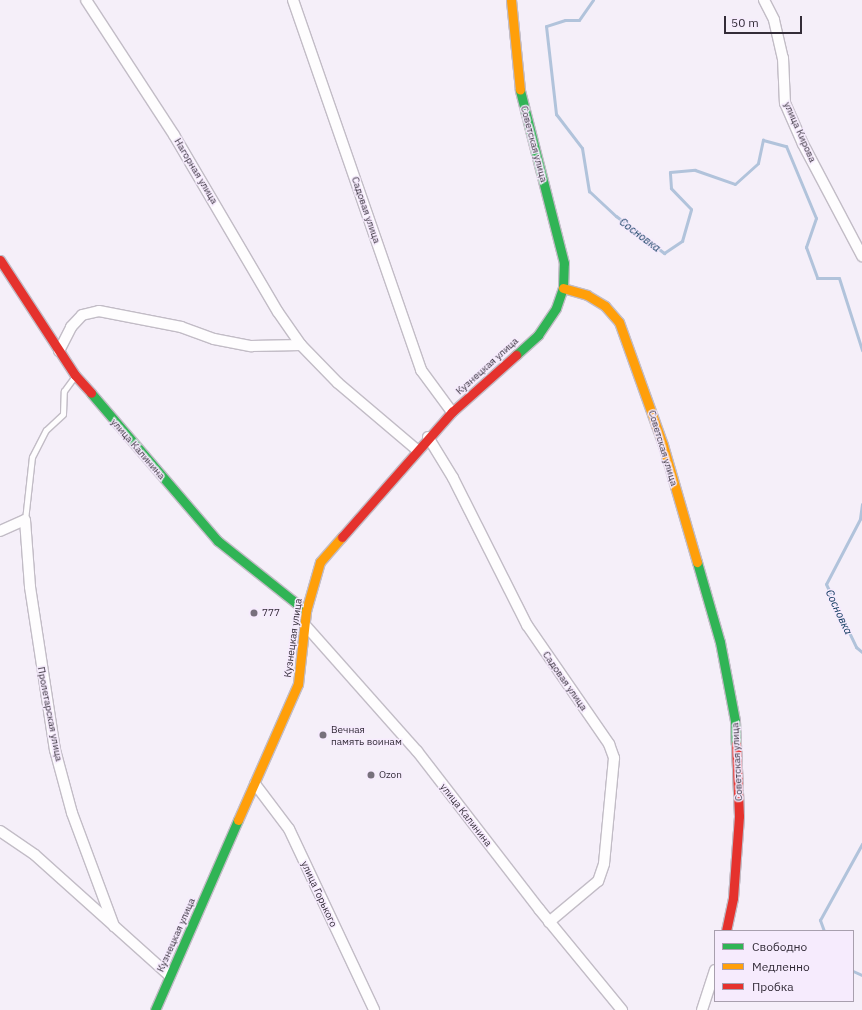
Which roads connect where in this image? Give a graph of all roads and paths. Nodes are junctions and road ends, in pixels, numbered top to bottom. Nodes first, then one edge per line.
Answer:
1 (86, 0) edge
2 (293, 0) edge
3 (511, 0) edge
4 (764, 0) edge
5 (862, 256) edge
6 (0, 260) edge
7 (563, 288) junction
8 (301, 346) junction
9 (59, 351) junction
10 (75, 375) junction
11 (452, 412) junction
12 (428, 437) junction
13 (417, 450) junction
14 (25, 520) junction
15 (0, 531) edge
16 (306, 610) junction
17 (305, 625) junction
18 (255, 784) junction
19 (0, 831) edge
20 (549, 922) junction
21 (114, 926) junction
22 (726, 930) edge
23 (714, 973) edge
24 (170, 976) junction
25 (155, 1010) edge
26 (374, 1010) edge
27 (622, 1010) edge
28 (702, 1010) edge

1 - 8 street, Нагорная улица
2 - 11 street, Садовая улица
3 - 7 street, Советская улица
4 - 5 street, улица Кирова
6 - 9 street, улица Калинина
7 - 11 street, Кузнецкая улица
7 - 22 street, Советская улица
8 - 9 street
8 - 13 street, Нагорная улица
9 - 10 street, улица Калинина
10 - 14 lane
10 - 16 street, улица Калинина
11 - 12 street, Кузнецкая улица
12 - 13 street, Кузнецкая улица
12 - 20 street, Садовая улица
13 - 16 street, Кузнецкая улица
14 - 15 street
14 - 21 street, Пролетарская улица
16 - 17 street, Кузнецкая улица
17 - 18 street, Кузнецкая улица
17 - 20 street, улица Калинина
18 - 24 street, Кузнецкая улица
18 - 26 street, улица Горького
19 - 21 street, Пролетарская улица
20 - 27 street, улица Калинина
21 - 24 street, Пролетарская улица
23 - 28 street
24 - 25 street, Кузнецкая улица

